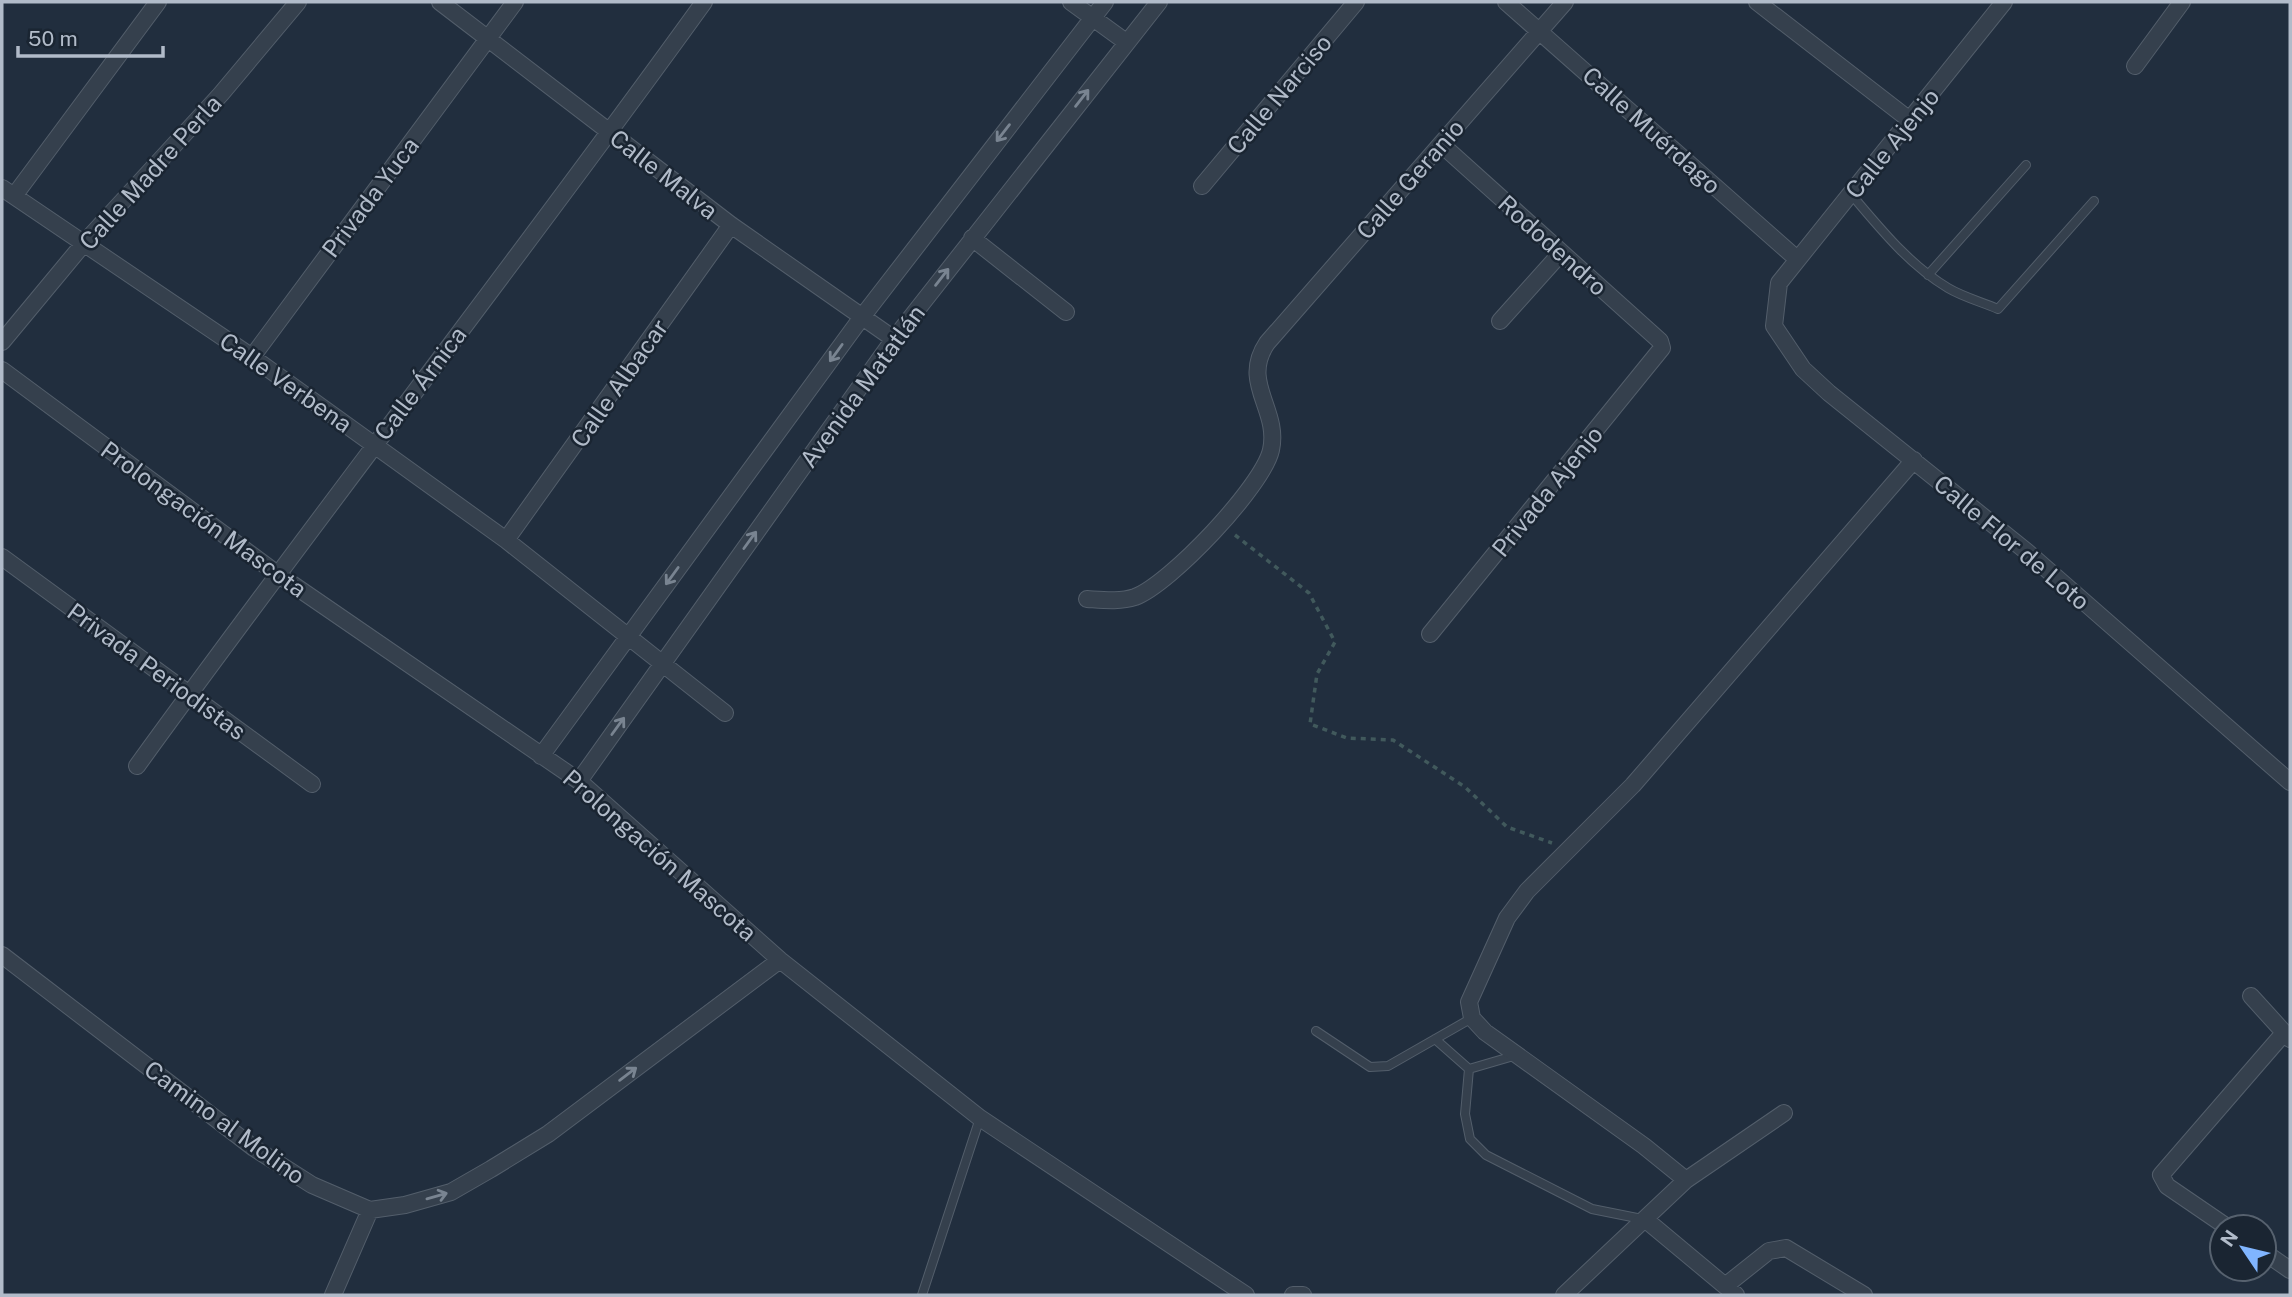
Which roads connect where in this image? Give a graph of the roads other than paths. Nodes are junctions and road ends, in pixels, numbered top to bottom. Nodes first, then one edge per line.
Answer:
1 (158, 2) edge
2 (298, 2) edge
3 (440, 2) edge
4 (515, 2) edge
5 (704, 2) edge
6 (1071, 2) edge
7 (1105, 2) edge
8 (1159, 2) edge
9 (1356, 2) edge
10 (1506, 2) edge
11 (1565, 2) edge
12 (2004, 2) edge
13 (2182, 2) edge
14 (1765, 4) edge
15 (1092, 17) junction
16 (1539, 31) junction
17 (489, 37) junction
18 (1126, 42) junction
19 (2135, 66) dead end
20 (1911, 121) junction
21 (610, 132) junction
22 (1441, 144) junction
23 (2026, 165) dead end
24 (1202, 186) dead end
25 (8, 192) edge
26 (1850, 193) junction
27 (2094, 201) dead end
28 (731, 225) junction
29 (972, 238) junction
30 (85, 242) junction
31 (1560, 253) junction
32 (1797, 259) junction
33 (1928, 275) junction
34 (1779, 283) joint
35 (1066, 312) dead end
36 (862, 317) junction
37 (1500, 321) dead end
38 (894, 339) junction
39 (2, 342) edge
40 (1662, 348) joint
41 (252, 357) junction
42 (2, 370) edge
43 (373, 445) junction
44 (1914, 460) junction
45 (506, 540) junction
46 (2, 557) edge
47 (276, 573) junction
48 (1087, 599) dead end
49 (1430, 634) dead end
50 (628, 636) junction
51 (663, 663) junction
52 (189, 694) junction
53 (725, 713) dead end
54 (541, 756) junction
55 (137, 766) dead end
56 (579, 781) junction
57 (2290, 782) edge
58 (312, 784) dead end
59 (2, 955) edge
60 (780, 960) junction
61 (2251, 996) dead end
62 (1472, 1018) junction
63 (1316, 1031) dead end
64 (2287, 1036) edge
65 (1436, 1038) junction
66 (1517, 1055) junction
67 (1469, 1069) junction
68 (1784, 1113) dead end
69 (980, 1118) junction
70 (1686, 1180) junction
71 (370, 1210) junction
72 (2208, 1214) edge
73 (1646, 1220) junction
74 (1730, 1290) edge
75 (333, 1295) edge
76 (922, 1295) edge
77 (1246, 1295) edge
78 (1293, 1295) edge
79 (1303, 1295) edge
80 (1564, 1295) edge
81 (1864, 1295) edge

1 - 25 street
2 - 30 street, Calle Madre Perla
3 - 17 street, Calle Malva
4 - 17 street, Privada Yuca
5 - 21 street, Calle Árnica
6 - 15 street
7 - 15 street, Avenida Matatlán
8 - 18 street, Avenida Matatlán
9 - 24 street, Calle Narciso
10 - 16 street, Calle Muérdago
11 - 16 street, Calle Geranio
12 - 20 street, Calle Ajenjo
13 - 19 street
14 - 20 street
15 - 18 street
15 -> 36 street, Avenida Matatlán
16 - 22 street, Calle Geranio
16 - 32 street, Calle Muérdago
17 - 21 street, Calle Malva
17 - 41 street, Privada Yuca
29 -> 18 street, Avenida Matatlán
20 - 26 street, Calle Ajenjo
21 - 28 street, Calle Malva
21 - 43 street, Calle Árnica
22 - 31 street, Rododendro
22 - 48 street, Calle Geranio
23 - 33 lane
25 - 30 street, Calle Verbena
26 - 32 street, Calle Ajenjo
26 - 33 lane
27 - 33 lane
28 - 36 street, Calle Malva
28 - 45 street, Calle Albacar
29 - 35 street
38 -> 29 street, Avenida Matatlán
30 - 39 street, Calle Madre Perla
30 - 41 street, Calle Verbena
31 - 37 street
31 - 40 street, Rododendro
32 - 34 street, Calle Ajenjo
34 - 44 street, Calle Flor de Loto
36 - 38 street, Calle Malva
36 -> 50 street, Avenida Matatlán
51 -> 38 street, Avenida Matatlán
40 - 49 street, Privada Ajenjo
41 - 43 street, Calle Verbena
42 - 47 street, Prolongación Mascota
43 - 45 street, Calle Verbena
43 - 47 street, Calle Árnica
44 - 57 street, Calle Flor de Loto
44 - 62 street
45 - 50 street, Calle Verbena
46 - 52 street, Privada Periodistas
47 - 52 street, Calle Árnica
47 - 54 street, Prolongación Mascota
50 - 51 street, Calle Verbena
50 - 54 street, Avenida Matatlán
51 - 53 street, Calle Verbena
56 -> 51 street, Avenida Matatlán
52 - 55 street, Calle Árnica
52 - 58 street, Privada Periodistas
54 - 56 street, Prolongación Mascota
56 - 60 street, Prolongación Mascota
59 - 71 street, Camino al Molino
60 - 69 street, Prolongación Mascota
71 -> 60 street
61 - 64 street
62 - 65 lane
62 - 66 street
63 - 65 lane
64 - 72 street
65 - 67 lane
66 - 67 lane
66 - 70 street
67 - 73 lane
68 - 70 street
69 - 76 lane
69 - 77 street, Prolongación Mascota
70 - 73 street
71 - 75 street
73 - 74 street
73 - 80 street
74 - 81 street
78 - 79 street

